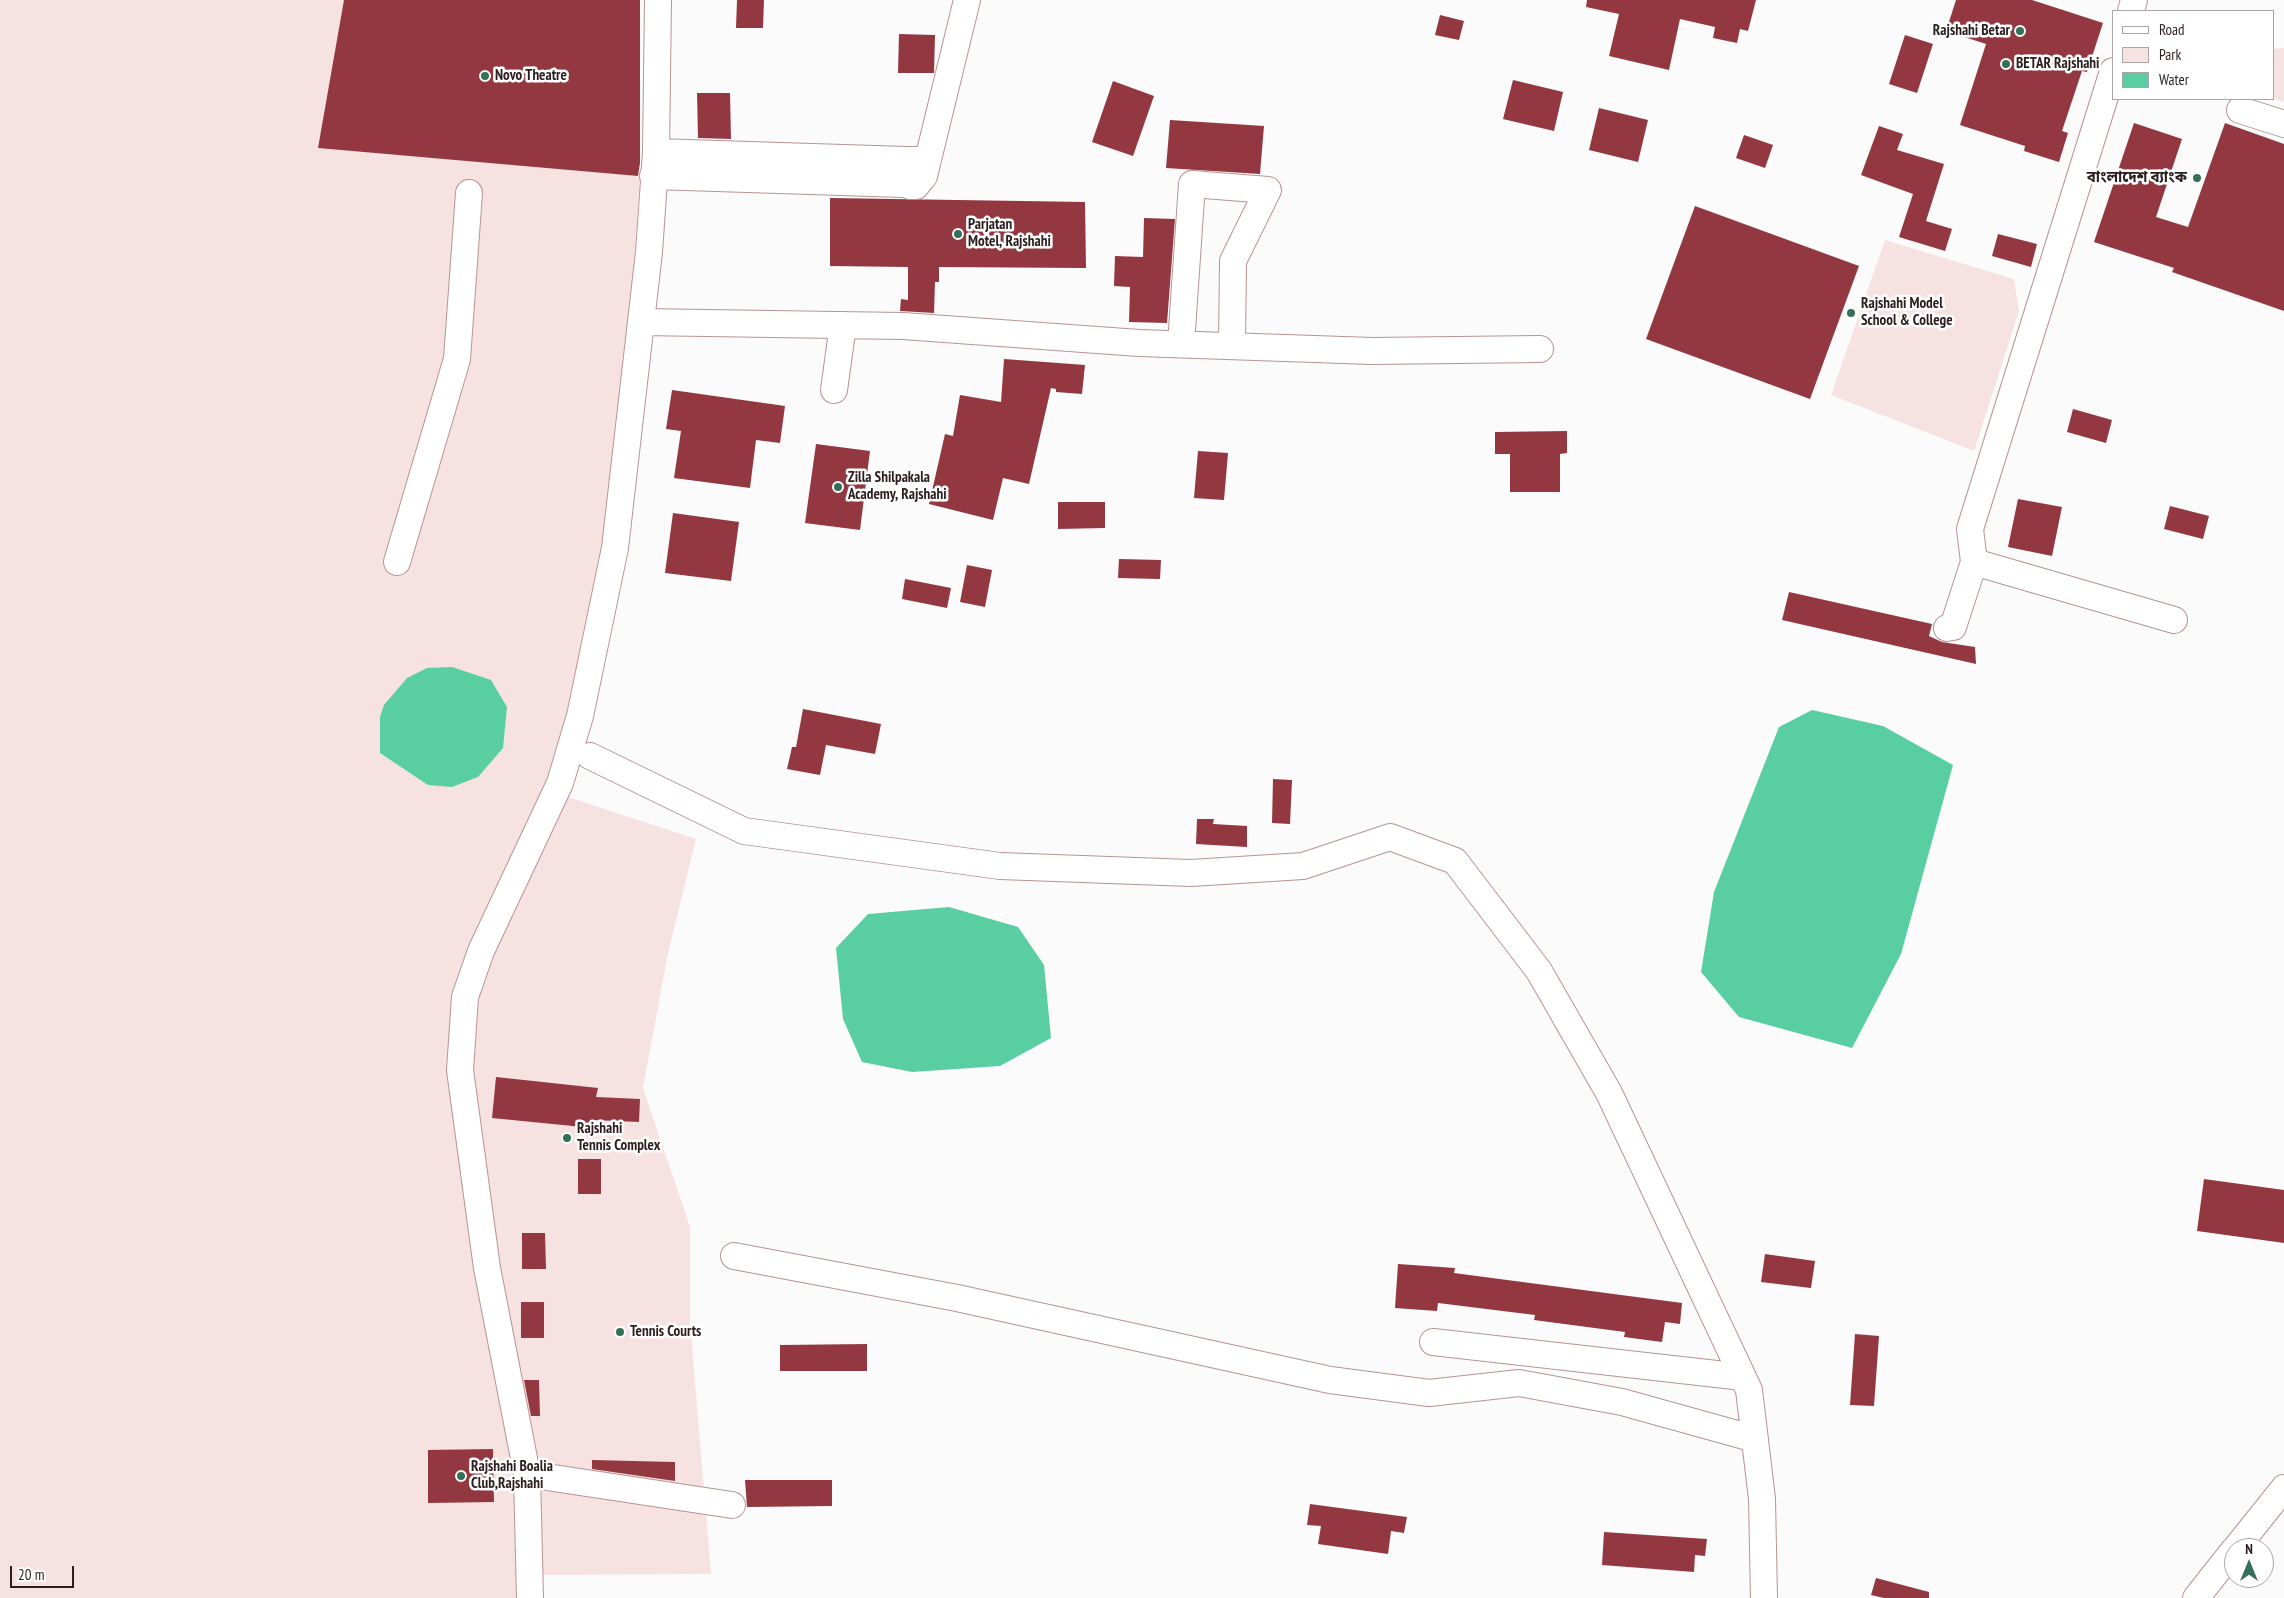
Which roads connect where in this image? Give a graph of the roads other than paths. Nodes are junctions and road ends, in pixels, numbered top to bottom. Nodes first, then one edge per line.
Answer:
1 (658, 0) edge
2 (967, 0) edge
3 (2112, 74) edge
4 (2240, 110) dead end
5 (2284, 124) edge
6 (655, 164) junction
7 (470, 193) dead end
8 (641, 322) junction
9 (843, 325) junction
10 (1181, 344) junction
11 (1232, 346) junction
12 (1540, 349) dead end
13 (834, 390) dead end
14 (397, 562) dead end
15 (1974, 562) junction
16 (2174, 620) dead end
17 (1947, 628) dead end
18 (590, 756) dead end
19 (734, 1256) dead end
20 (1433, 1342) dead end
21 (1743, 1377) junction
22 (1755, 1439) junction
23 (527, 1474) junction
24 (2284, 1488) edge
25 (732, 1505) dead end
26 (2244, 1538) edge
27 (2224, 1563) edge
28 (530, 1598) edge
29 (1764, 1598) edge
30 (2196, 1598) edge

1 - 6 street
2 - 6 street
3 - 15 street
4 - 5 street
6 - 8 street
7 - 14 street
8 - 9 street
8 - 23 street
9 - 10 street
9 - 13 street
10 - 11 street
10 - 11 street
11 - 12 street
15 - 16 street
15 - 17 street
18 - 21 street
19 - 22 street
20 - 21 street
21 - 22 street
22 - 29 street
23 - 25 street
23 - 28 street
24 - 26 street
27 - 30 street

